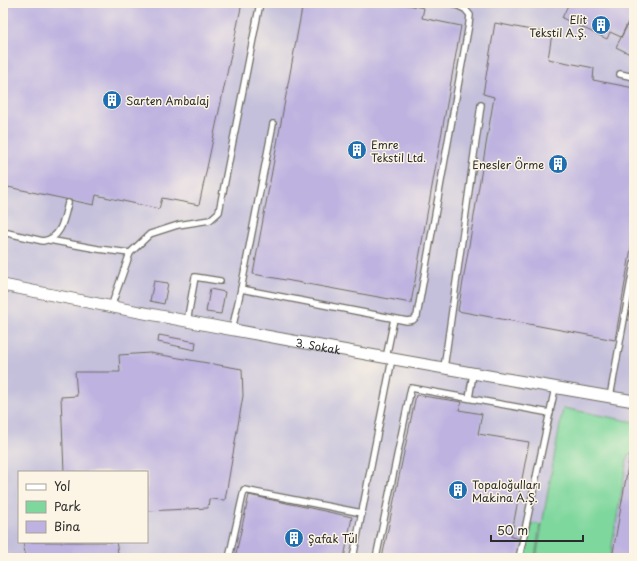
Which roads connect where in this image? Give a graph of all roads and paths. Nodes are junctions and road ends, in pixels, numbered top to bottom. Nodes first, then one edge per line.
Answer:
1 (260, 3) edge
2 (452, 3) edge
3 (620, 74) dead end
4 (634, 77) edge
5 (482, 105) dead end
6 (273, 124) dead end
7 (68, 202) dead end
8 (3, 232) edge
9 (49, 240) junction
10 (130, 253) junction
11 (634, 264) edge
12 (220, 281) dead end
13 (3, 285) edge
14 (241, 289) junction
15 (110, 307) junction
16 (394, 319) junction
17 (187, 322) junction
18 (232, 330) junction
19 (389, 358) junction
20 (444, 369) junction
21 (473, 374) junction
22 (555, 388) junction
23 (610, 397) junction
24 (469, 398) junction
25 (634, 401) edge
26 (550, 413) junction
27 (362, 513) junction
28 (229, 558) edge
29 (353, 558) edge
30 (376, 558) edge
31 (519, 558) edge

1 - 10 lane
2 - 16 lane
3 - 4 lane
5 - 20 lane
6 - 14 lane
7 - 9 lane
8 - 9 lane
9 - 10 lane
10 - 15 lane
11 - 23 lane
12 - 17 lane
13 - 15 street, 3. Sokak
14 - 16 lane
14 - 18 lane
15 - 17 street, 3. Sokak
16 - 19 lane
17 - 18 street, 3. Sokak
18 - 19 street, 3. Sokak
19 - 20 street, 3. Sokak
19 - 27 lane
20 - 21 street, 3. Sokak
21 - 22 street, 3. Sokak
21 - 24 lane
22 - 23 street, 3. Sokak
22 - 26 lane
23 - 25 street, 3. Sokak
24 - 26 lane
24 - 30 lane
26 - 31 lane
27 - 28 lane
27 - 29 lane

